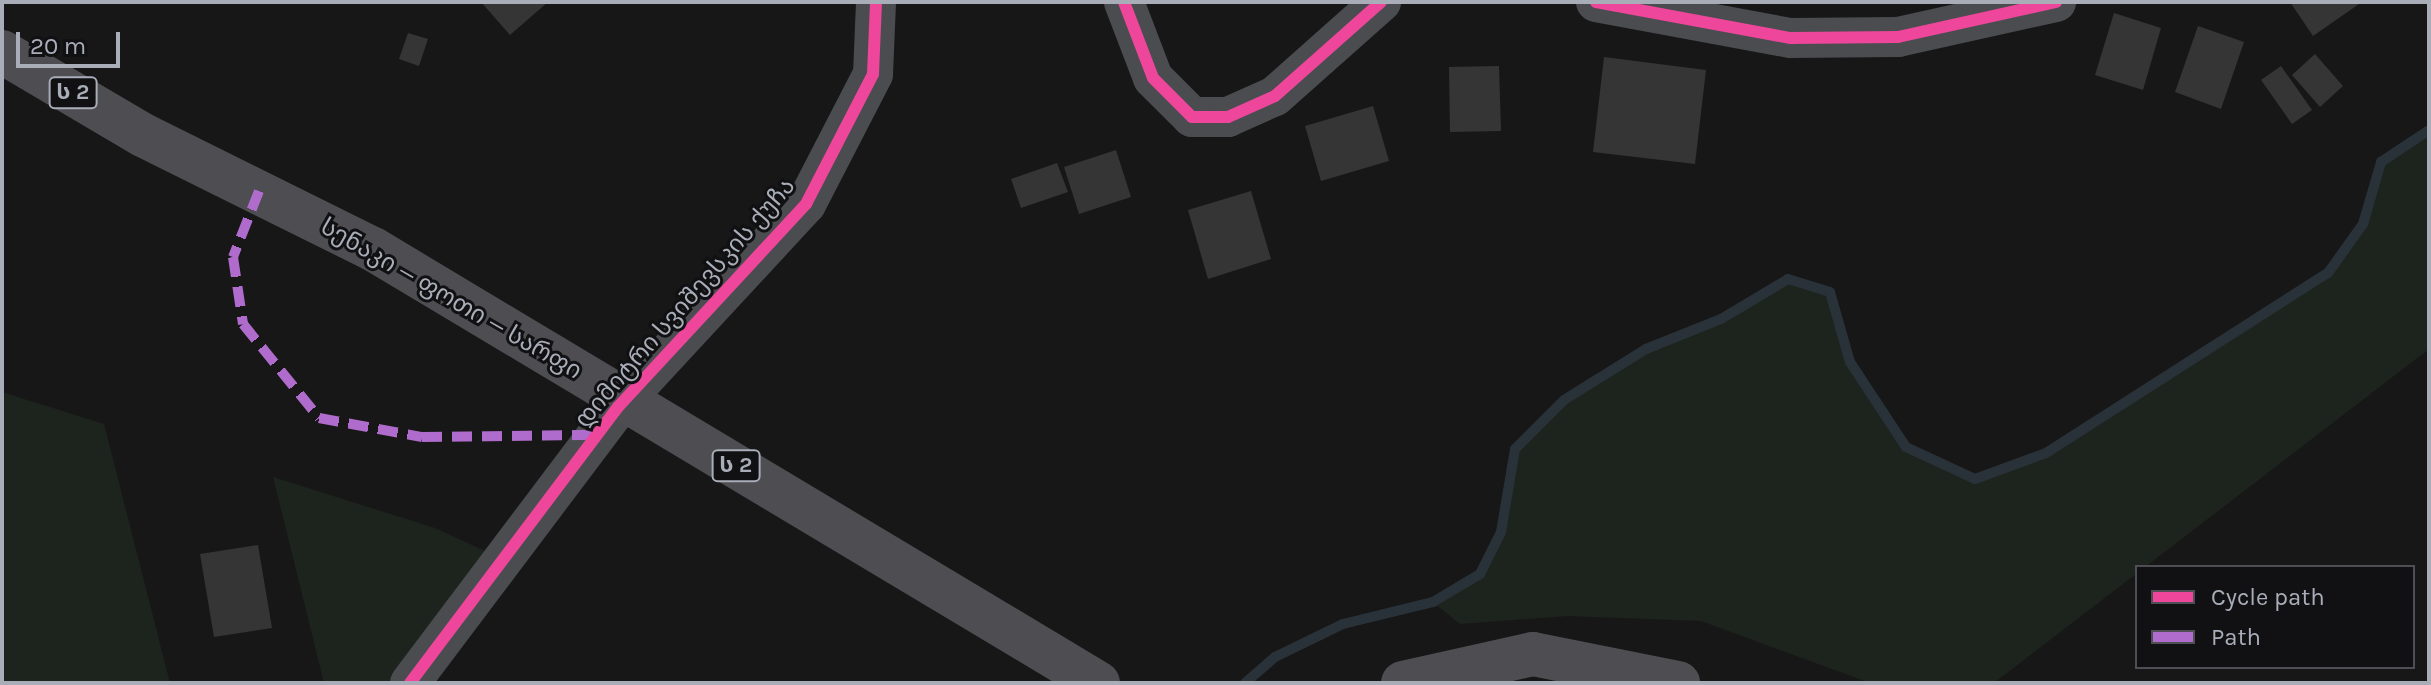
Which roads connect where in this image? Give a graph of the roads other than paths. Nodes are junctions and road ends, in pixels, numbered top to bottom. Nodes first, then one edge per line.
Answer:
1 (876, 2) edge
2 (1124, 2) edge
3 (1381, 2) edge
4 (1596, 2) edge
5 (2056, 2) edge
6 (2, 52) edge
7 (410, 683) edge
8 (1098, 683) edge
9 (1403, 683) edge
10 (1678, 683) edge

1 - 7 street, დიმიტრი სვიშევსკის ქუჩა
2 - 3 street
4 - 5 street
6 - 8 highway, სენაკი — ფოთი — სარფი / ს 2, bridge
9 - 10 highway

